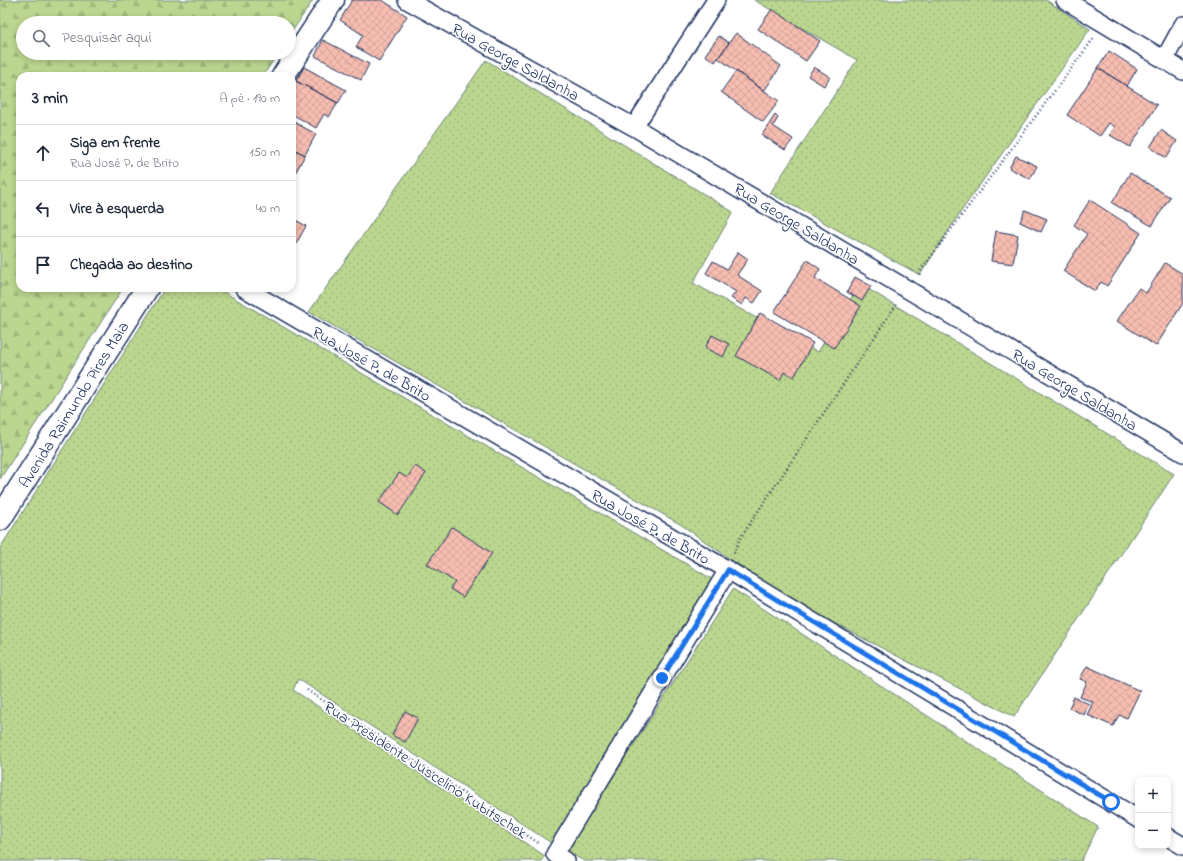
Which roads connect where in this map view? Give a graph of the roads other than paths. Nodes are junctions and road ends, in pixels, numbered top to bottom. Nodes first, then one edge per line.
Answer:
1 (333, 0) edge
2 (407, 0) edge
3 (716, 0) edge
4 (1065, 0) edge
5 (1183, 25) edge
6 (296, 56) edge
7 (294, 60) edge
8 (1164, 60) junction
9 (1183, 71) edge
10 (286, 72) edge
11 (634, 127) junction
12 (143, 292) edge
13 (251, 292) edge
14 (1183, 453) edge
15 (0, 520) edge
16 (728, 570) junction
17 (1135, 817) edge
18 (1171, 839) edge
19 (1183, 846) edge
20 (560, 857) edge

1 - 6 street
2 - 11 street, Rua George Saldanha
3 - 11 street
4 - 8 street
5 - 8 street
7 - 10 street
8 - 9 street
11 - 14 street, Rua George Saldanha
12 - 15 street, Avenida Raimundo Pires Maia
13 - 16 street, Rua José P. de Brito
16 - 17 street, Rua José P. de Brito
16 - 20 street
18 - 19 street

